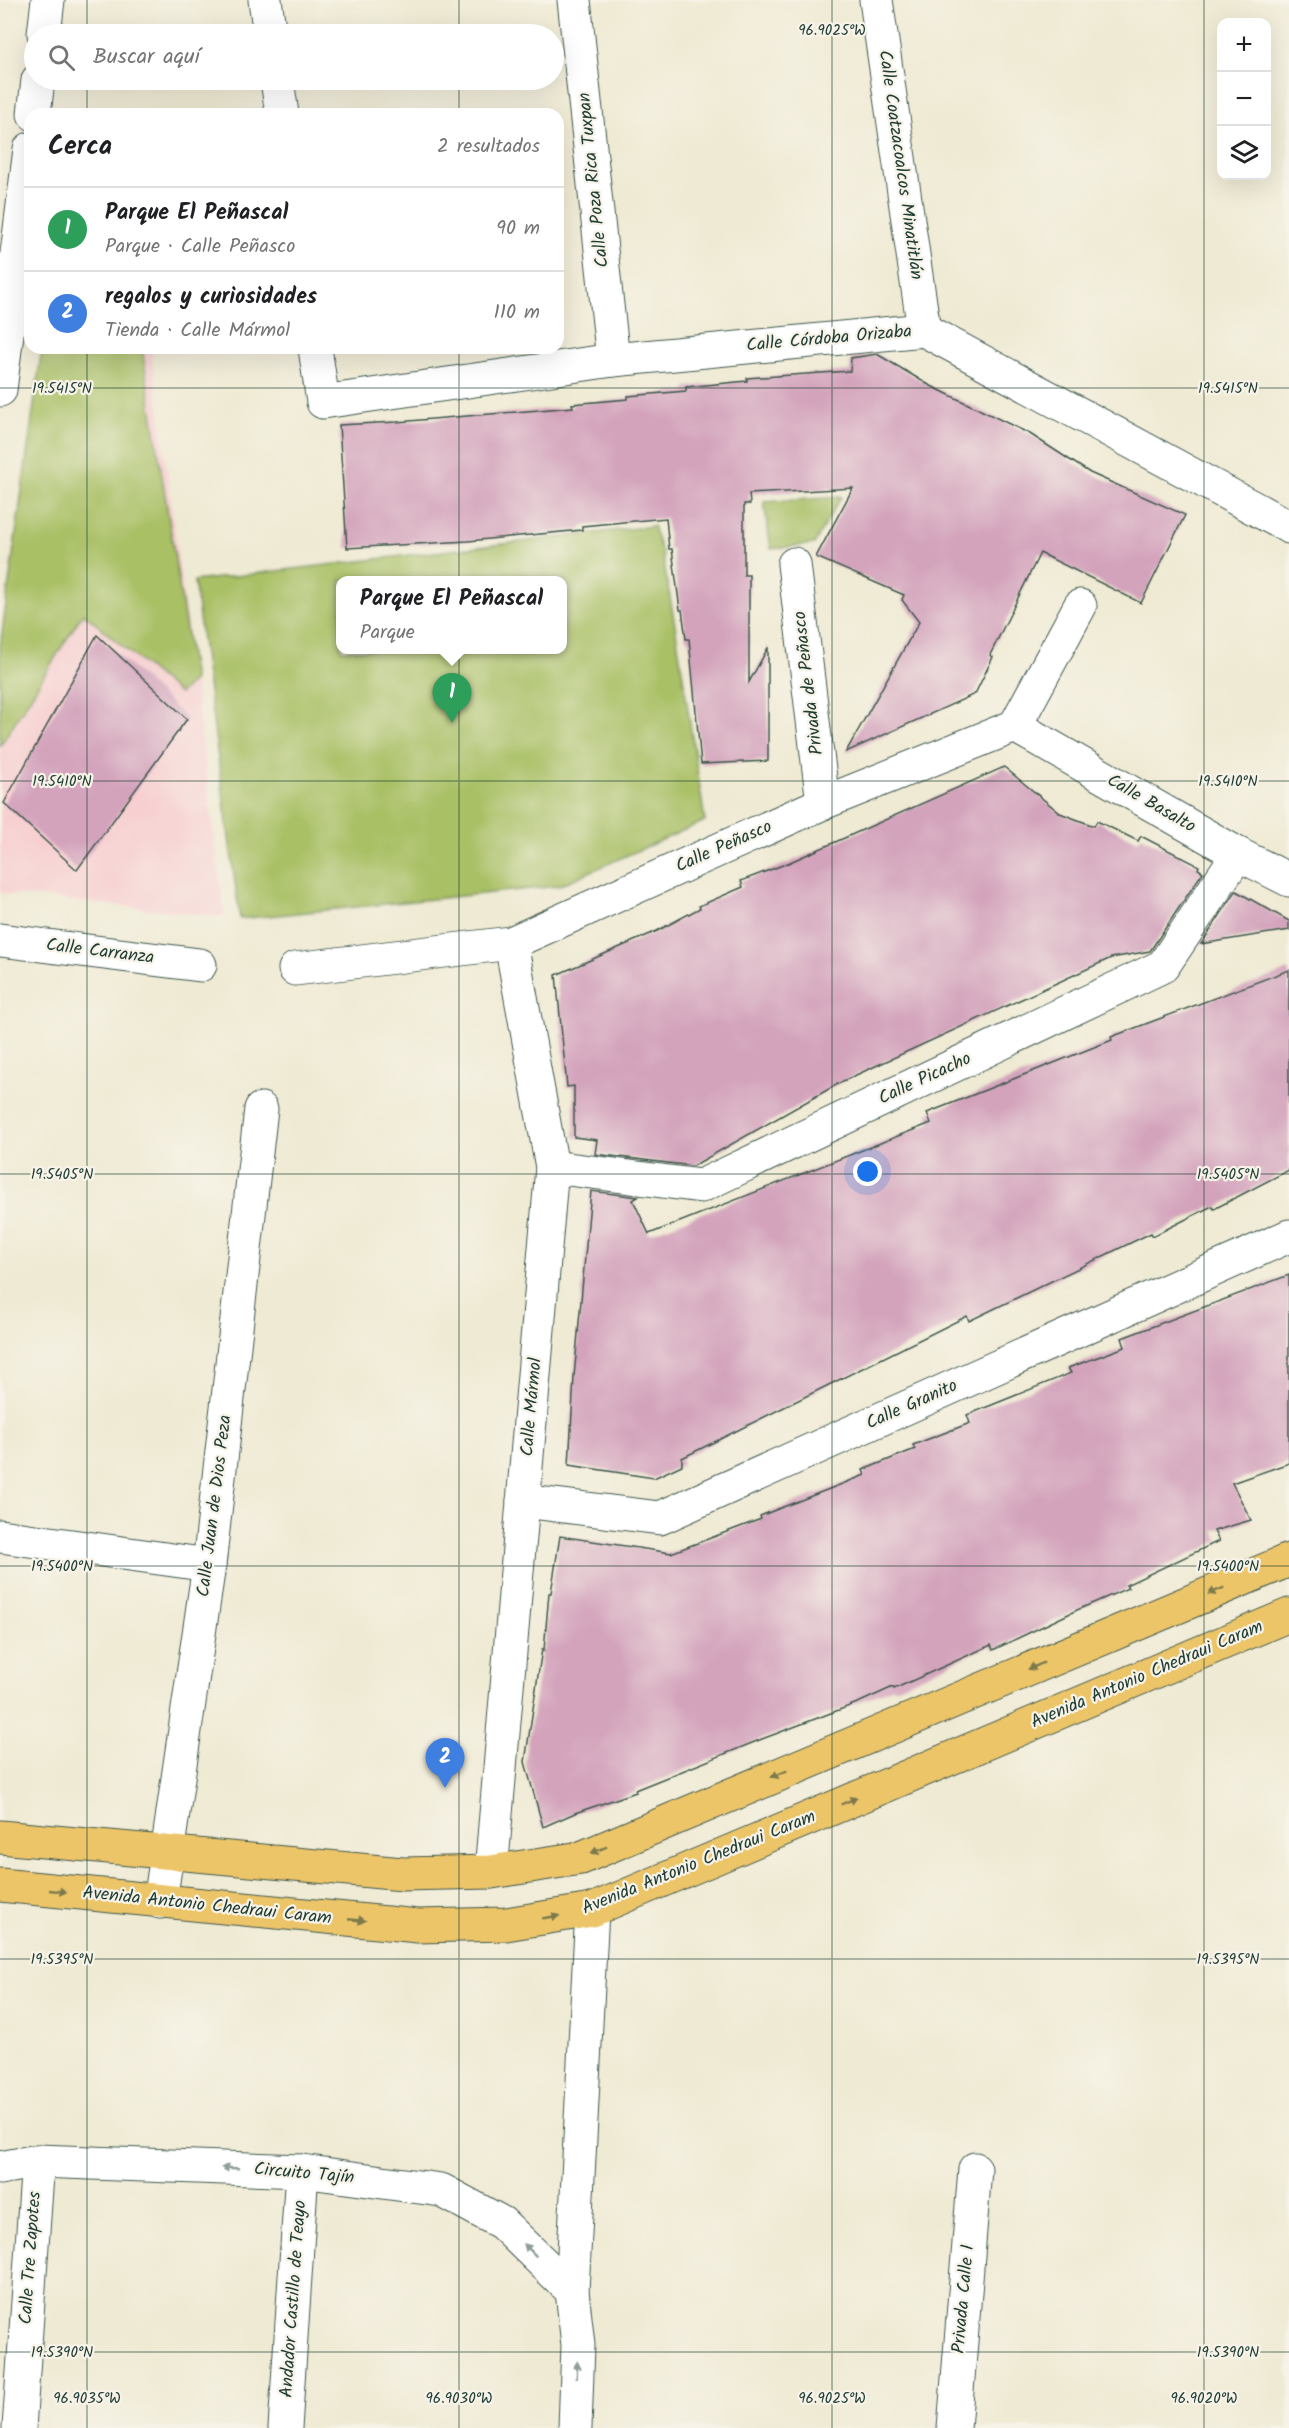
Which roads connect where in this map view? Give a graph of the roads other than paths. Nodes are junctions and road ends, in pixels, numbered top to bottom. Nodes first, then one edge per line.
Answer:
1 (48, 0) edge
2 (265, 0) edge
3 (574, 0) edge
4 (876, 0) edge
5 (45, 24) edge
6 (269, 24) edge
7 (37, 90) edge
8 (278, 90) edge
9 (35, 108) edge
10 (281, 108) edge
11 (24, 193) edge
12 (924, 330) junction
13 (4, 338) edge
14 (316, 354) edge
15 (614, 360) junction
16 (0, 390) edge
17 (1289, 527) edge
18 (794, 564) dead end
19 (1080, 606) dead end
20 (1015, 726) junction
21 (823, 803) junction
22 (1238, 854) junction
23 (1289, 880) edge
24 (0, 940) edge
25 (512, 943) junction
26 (200, 965) dead end
27 (295, 969) dead end
28 (261, 1109) dead end
29 (552, 1167) junction
30 (1289, 1236) edge
31 (523, 1501) junction
32 (0, 1536) edge
33 (1289, 1560) edge
34 (209, 1565) junction
35 (1289, 1615) edge
36 (0, 1837) edge
37 (166, 1853) junction
38 (491, 1872) junction
39 (0, 1885) edge
40 (160, 1902) junction
41 (592, 1910) junction
42 (38, 2161) junction
43 (0, 2168) edge
44 (975, 2169) dead end
45 (302, 2171) junction
46 (572, 2291) junction
47 (19, 2428) edge
48 (285, 2428) edge
49 (575, 2428) edge
50 (954, 2428) edge

1 - 5 street
2 - 6 street
3 - 15 street, Calle Poza Rica Tuxpan
4 - 12 street, Calle Coatzacoalcos Minatitlán
7 - 9 street
8 - 10 street
11 - 13 street
12 - 15 street, Calle Córdoba Orizaba
12 - 17 street, Calle Córdoba Orizaba
13 - 16 street
14 - 15 street, Calle Córdoba Orizaba
18 - 21 street, Privada de Peñasco
19 - 20 street
20 - 21 street, Calle Peñasco
20 - 22 street, Calle Basalto
21 - 25 street, Calle Peñasco
22 - 23 street, Calle Basalto
22 - 29 street, Calle Picacho
24 - 26 street, Calle Carranza
25 - 27 street, Calle Peñasco
25 - 29 street, Calle Mármol
28 - 34 street, Calle Juan de Dios Peza
29 - 31 street, Calle Mármol
30 - 31 street, Calle Granito
31 - 38 street, Calle Mármol
32 - 34 street
33 -> 38 main road
34 - 37 street, Calle Juan de Dios Peza
41 -> 35 main road, Avenida Antonio Chedraui Caram
36 - 37 main road
37 - 38 main road
37 - 40 street, Calle Juan de Dios Peza
39 -> 40 main road, Avenida Antonio Chedraui Caram
40 -> 41 main road, Avenida Antonio Chedraui Caram
41 - 46 street
42 - 43 street, Circuito Tajín
45 -> 42 street, Circuito Tajín
42 - 47 street, Calle Tre Zapotes
44 - 50 street, Privada Calle 1
46 -> 45 street, Circuito Tajín
45 - 48 street, Andador Castillo de Teayo
49 -> 46 street

